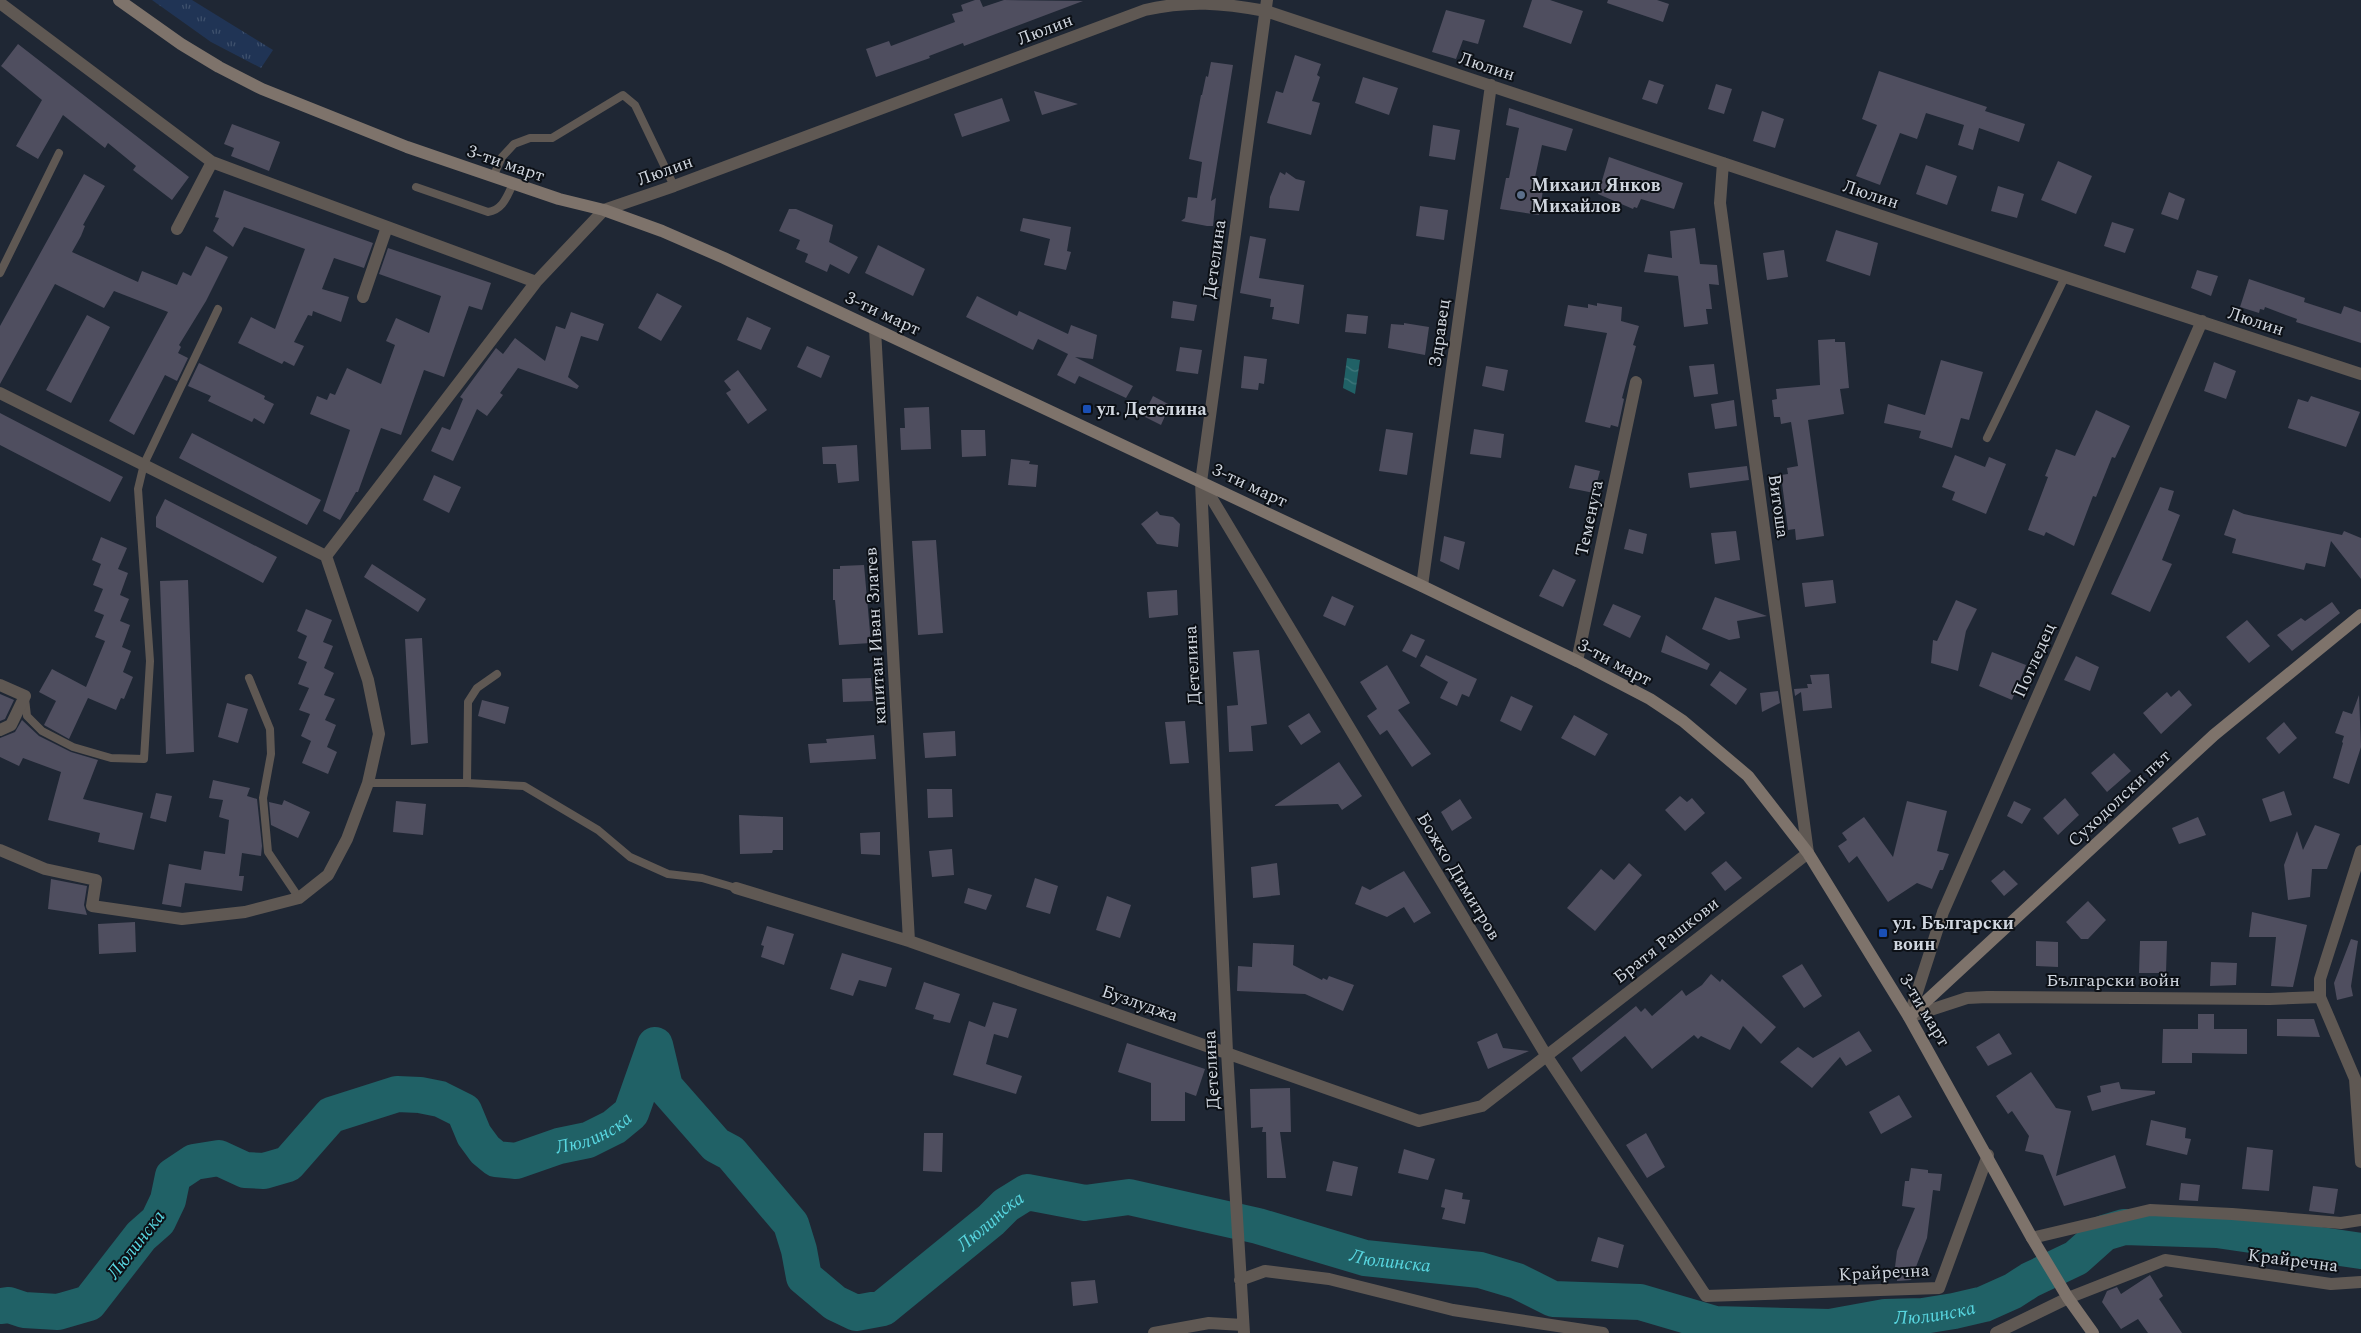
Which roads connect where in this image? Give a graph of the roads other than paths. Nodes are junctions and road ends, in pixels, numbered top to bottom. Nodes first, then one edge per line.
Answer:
1 (119, 0) edge
2 (0, 2) edge
3 (1267, 5) edge
4 (1491, 85) junction
5 (59, 153) dead end
6 (212, 162) junction
7 (1723, 163) junction
8 (493, 176) junction
9 (513, 184) junction
10 (674, 186) junction
11 (416, 187) dead end
12 (604, 210) junction
13 (387, 227) junction
14 (177, 230) dead end
15 (0, 273) edge
16 (2064, 277) junction
17 (536, 282) junction
18 (362, 297) dead end
19 (218, 309) dead end
20 (2202, 321) junction
21 (875, 329) junction
22 (2361, 374) edge
23 (1636, 382) dead end
24 (0, 393) edge
25 (1987, 438) dead end
26 (144, 464) junction
27 (1201, 482) junction
28 (326, 556) junction
29 (1422, 586) junction
30 (2361, 614) edge
31 (1577, 661) junction
32 (497, 674) dead end
33 (249, 678) dead end
34 (0, 685) edge
35 (25, 696) junction
36 (0, 730) edge
37 (368, 783) junction
38 (467, 783) junction
39 (0, 850) edge
40 (2361, 851) edge
41 (1808, 853) junction
42 (736, 888) joint
43 (299, 898) junction
44 (909, 941) junction
45 (2320, 997) junction
46 (1909, 1017) junction
47 (1227, 1052) junction
48 (1546, 1055) junction
49 (2358, 1079) edge
50 (1988, 1155) junction
51 (2361, 1162) edge
52 (2361, 1220) edge
53 (2032, 1238) junction
54 (1240, 1280) junction
55 (2361, 1282) edge
56 (1697, 1283) joint
57 (2068, 1298) junction
58 (1244, 1329) edge
59 (1154, 1333) edge
60 (1603, 1333) edge
61 (1996, 1333) edge
62 (2093, 1333) edge

1 - 8 street, 3-ти март
2 - 6 street
3 - 4 street, Люлин
3 - 10 street, Люлин
3 - 27 street, Детелина
4 - 7 street, Люлин
4 - 29 street, Здравец
5 - 15 lane
6 - 13 street
6 - 14 street
7 - 16 street, Люлин
7 - 41 street, Витоша
8 - 9 street, 3-ти март
8 - 10 lane
9 - 11 lane
9 - 12 street, 3-ти март
10 - 12 street, Люлин
12 - 17 street
12 - 21 street, 3-ти март
13 - 17 street
13 - 18 street
16 - 20 street, Люлин
16 - 25 lane
17 - 28 street
19 - 26 lane
20 - 22 street, Люлин
20 - 46 street, Погледец
21 - 27 street, 3-ти март
21 - 44 street, капитан Иван Златев
23 - 31 street, Теменуга
24 - 26 street
26 - 28 street
26 - 35 lane
27 - 29 street, 3-ти март
27 - 47 street, Детелина
27 - 48 street, Божко Димитров
28 - 37 street
29 - 31 street, 3-ти март
30 - 46 street, Суходолски път
31 - 41 street, 3-ти март
32 - 38 lane
33 - 43 lane
34 - 35 street
35 - 36 street
37 - 38 lane
37 - 43 street
38 - 42 lane
39 - 43 street
40 - 45 street
41 - 46 street, 3-ти март
41 - 48 street, Братя Рашкови
42 - 44 street, Бузлуджа
44 - 47 street, Бузлуджа
45 - 46 street, Български войн
45 - 49 street
46 - 50 street, 3-ти март
47 - 48 street, Бузлуджа
47 - 54 street, Детелина
48 - 56 street, Божко Димитров
49 - 51 street
50 - 53 street, 3-ти март
50 - 56 street, Крайречна
52 - 53 street
53 - 57 street, 3-ти март
54 - 58 street, Детелина
54 - 60 street
55 - 57 street, Крайречна
57 - 61 street, Крайречна
57 - 62 street, 3-ти март
58 - 59 street

